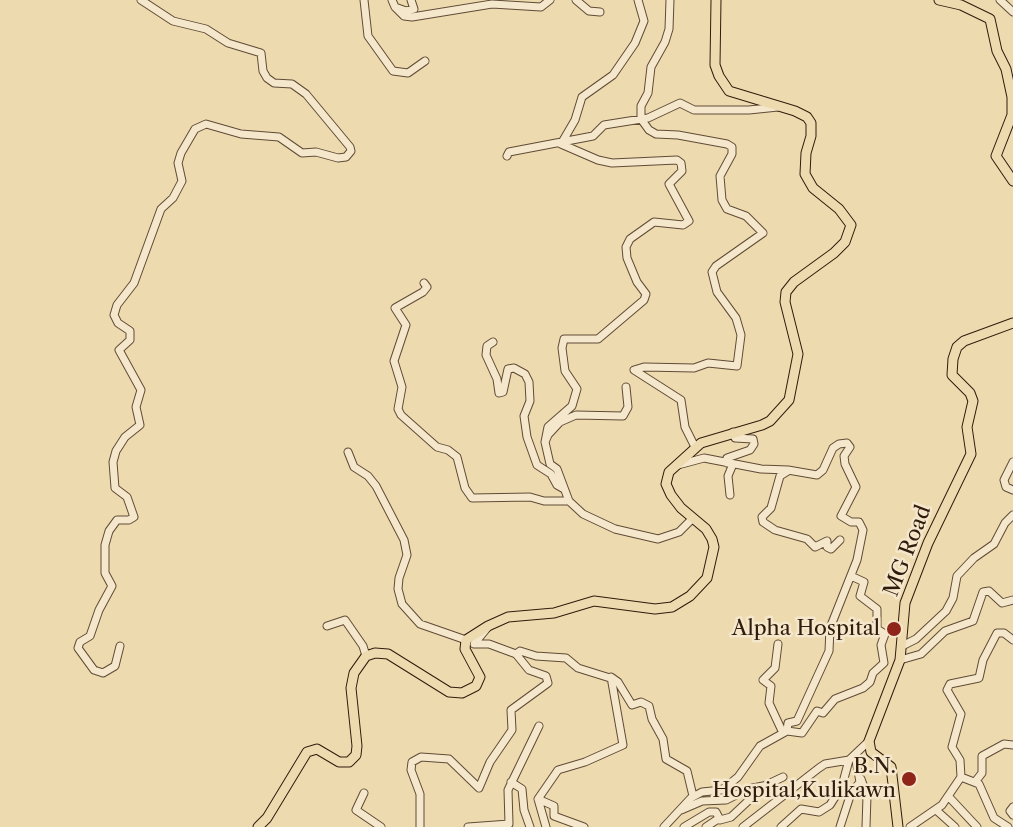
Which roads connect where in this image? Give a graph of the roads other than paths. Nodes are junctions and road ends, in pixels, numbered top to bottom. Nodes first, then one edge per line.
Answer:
1 (141, 0) edge
2 (364, 0) edge
3 (411, 0) edge
4 (550, 0) edge
5 (576, 0) edge
6 (638, 0) edge
7 (670, 0) edge
8 (716, 0) edge
9 (939, 0) edge
10 (1000, 0) edge
11 (394, 3) edge
12 (600, 12) dead end
13 (1013, 12) edge
14 (424, 62) dead end
15 (781, 106) junction
16 (641, 119) junction
17 (561, 144) junction
18 (507, 156) dead end
19 (1013, 181) edge
20 (424, 283) dead end
21 (1013, 323) edge
22 (493, 342) dead end
23 (626, 387) dead end
24 (733, 432) junction
25 (545, 442) junction
26 (695, 447) junction
27 (348, 452) dead end
28 (1013, 462) edge
29 (730, 464) junction
30 (675, 465) junction
31 (791, 471) junction
32 (564, 489) junction
33 (1013, 490) edge
34 (730, 495) dead end
35 (569, 501) junction
36 (1013, 514) edge
37 (693, 518) junction
38 (840, 540) dead end
39 (851, 576) junction
40 (1013, 600) edge
41 (327, 626) dead end
42 (488, 626) junction
43 (466, 640) junction
44 (1013, 640) edge
45 (778, 644) dead end
46 (120, 646) dead end
47 (902, 646) junction
48 (516, 654) junction
49 (366, 656) junction
50 (900, 660) junction
51 (610, 678) junction
52 (539, 726) dead end
53 (785, 732) junction
54 (869, 741) junction
55 (1013, 746) edge
56 (852, 758) junction
57 (783, 777) dead end
58 (961, 777) junction
59 (861, 779) junction
60 (511, 782) junction
61 (975, 782) junction
62 (764, 786) junction
63 (364, 793) dead end
64 (693, 796) junction
65 (950, 797) junction
66 (538, 799) junction
67 (1013, 807) edge
68 (678, 810) junction
69 (936, 810) junction
70 (1013, 815) edge
71 (718, 819) junction
72 (575, 825) edge
73 (258, 827) edge
74 (381, 827) edge
75 (420, 827) edge
76 (468, 827) edge
77 (530, 827) edge
78 (546, 827) edge
79 (584, 827) edge
80 (664, 827) edge
81 (684, 827) edge
82 (706, 827) edge
83 (743, 827) edge
84 (781, 827) edge
85 (840, 827) edge
86 (866, 827) edge
87 (898, 827) edge
88 (910, 827) edge
89 (956, 827) edge
90 (977, 827) edge
91 (1008, 827) edge

1 - 46 street
2 - 14 street
3 - 11 street
4 - 11 street
5 - 12 street
6 - 17 street
7 - 16 street
8 - 15 main road
9 - 19 main road
10 - 13 street
15 - 16 street
15 - 24 main road
16 - 17 street
16 - 26 street
17 - 18 street
17 - 25 street
20 - 35 street
21 - 47 main road, MG Road
22 - 32 street
23 - 25 street
24 - 26 main road
24 - 29 street
25 - 32 street
26 - 30 main road
27 - 43 street
28 - 33 street
29 - 30 street
29 - 31 street
29 - 34 street
30 - 37 main road
31 - 38 street
31 - 39 street
32 - 35 street
35 - 37 street
36 - 47 street
37 - 42 main road
39 - 53 street
39 - 53 street
40 - 50 street
41 - 49 street
42 - 43 main road
42 - 48 street
43 - 49 main road
44 - 58 street
45 - 53 street
47 - 50 main road, MG Road
48 - 51 street
48 - 75 street
49 - 73 main road
50 - 54 main road, MG Road
51 - 64 street
51 - 66 street
52 - 60 street
53 - 64 street
54 - 56 street
54 - 87 main road
55 - 61 street
56 - 59 street
56 - 83 street
56 - 84 street
57 - 62 street
58 - 61 street
58 - 65 street
59 - 85 street
59 - 86 street
60 - 76 street
60 - 77 street
61 - 91 street
62 - 68 street
62 - 71 street
63 - 74 street
64 - 68 street
65 - 69 street
65 - 90 street
66 - 72 street
66 - 78 street
67 - 70 street
68 - 80 street
69 - 88 street
69 - 89 street
71 - 81 street
71 - 82 street
72 - 79 street

